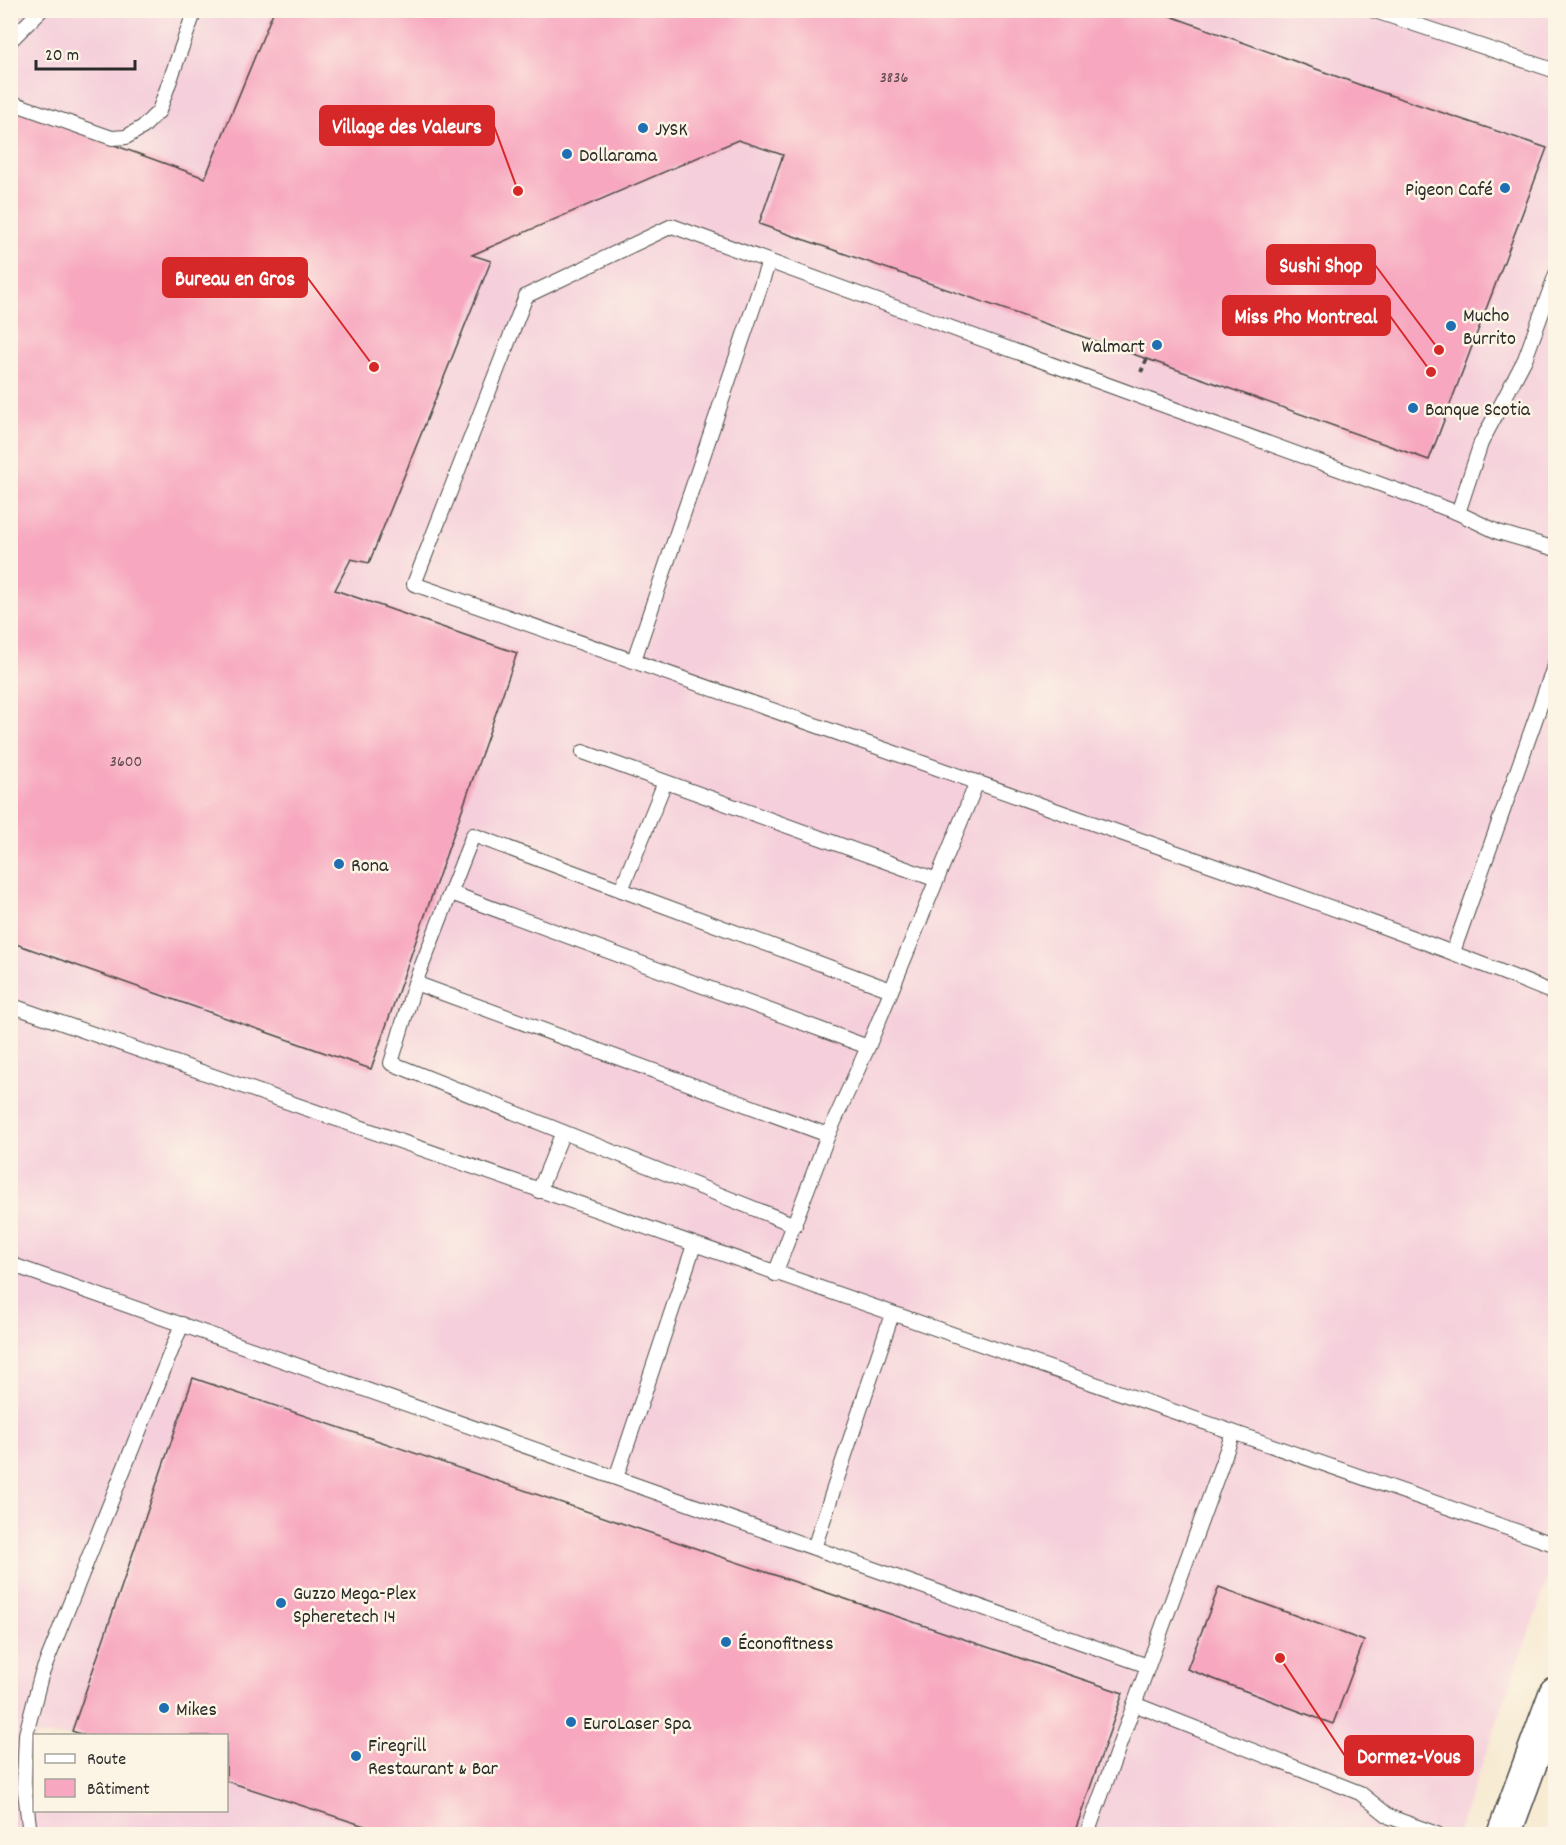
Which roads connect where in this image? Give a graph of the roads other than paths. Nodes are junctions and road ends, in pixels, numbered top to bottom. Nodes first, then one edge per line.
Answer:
1 (41, 10) edge
2 (195, 10) edge
3 (1372, 10) edge
4 (10, 41) edge
5 (1556, 71) edge
6 (10, 102) edge
7 (769, 261) junction
8 (1556, 274) edge
9 (1458, 513) junction
10 (1556, 549) edge
11 (634, 660) junction
12 (1556, 662) edge
13 (583, 752) dead end
14 (665, 782) junction
15 (977, 782) junction
16 (937, 880) junction
17 (621, 890) junction
18 (451, 893) junction
19 (1453, 952) junction
20 (416, 983) junction
21 (891, 990) junction
22 (1556, 994) edge
23 (10, 1005) edge
24 (868, 1047) junction
25 (563, 1132) junction
26 (828, 1136) junction
27 (539, 1191) junction
28 (795, 1225) junction
29 (694, 1245) junction
30 (10, 1263) edge
31 (775, 1274) junction
32 (892, 1314) junction
33 (182, 1324) junction
34 (1233, 1433) junction
35 (616, 1478) junction
36 (1556, 1545) edge
37 (814, 1548) junction
38 (1148, 1666) junction
39 (1556, 1693) edge
40 (1134, 1704) junction
41 (30, 1834) edge
42 (1087, 1834) edge
43 (1437, 1834) edge
44 (1504, 1834) edge

1 - 4 lane
2 - 6 lane
3 - 5 lane
7 - 9 lane
7 - 11 lane
7 - 11 lane
8 - 9 lane
9 - 10 lane
11 - 15 lane
12 - 19 lane
13 - 14 lane
14 - 16 lane
14 - 17 lane
15 - 16 lane
15 - 19 lane
16 - 21 lane
17 - 18 lane
17 - 21 lane
18 - 20 lane
18 - 24 lane
19 - 22 lane
20 - 25 lane
20 - 26 lane
21 - 24 lane
23 - 27 lane
24 - 26 lane
25 - 27 lane
25 - 28 lane
26 - 28 lane
27 - 29 lane
28 - 31 lane
29 - 31 lane
29 - 35 lane
30 - 33 lane
31 - 32 lane
32 - 34 lane
32 - 37 lane
33 - 35 lane
33 - 41 lane
34 - 36 lane
34 - 38 lane
35 - 37 lane
37 - 38 lane
38 - 40 lane
39 - 44 main road
40 - 42 lane
40 - 43 lane

